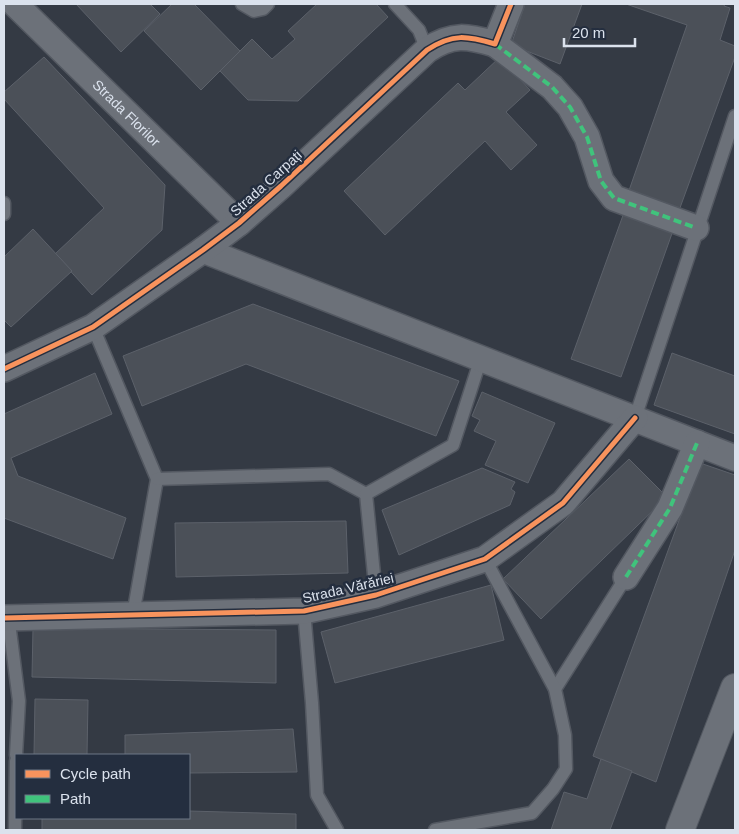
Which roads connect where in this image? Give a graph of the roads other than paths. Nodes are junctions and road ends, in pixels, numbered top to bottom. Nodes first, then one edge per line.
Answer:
1 (15, 4) edge
2 (242, 4) edge
3 (268, 4) edge
4 (395, 4) edge
5 (512, 4) edge
6 (496, 44) junction
7 (428, 50) junction
8 (735, 116) edge
9 (4, 203) edge
10 (4, 214) edge
11 (239, 223) junction
12 (696, 228) junction
13 (203, 250) junction
14 (93, 327) junction
15 (481, 358) junction
16 (4, 369) edge
17 (635, 418) junction
18 (697, 443) junction
19 (735, 458) edge
20 (157, 479) junction
21 (366, 494) junction
22 (485, 559) junction
23 (626, 577) joint
24 (376, 595) junction
25 (304, 611) junction
26 (6, 614) edge
27 (133, 616) junction
28 (735, 688) edge
29 (555, 689) junction
30 (16, 754) edge
31 (337, 830) edge
32 (435, 830) edge
33 (680, 830) edge

1 - 11 street, Strada Florilor
2 - 3 lane
4 - 7 lane
5 - 6 street
6 - 7 street, Strada Carpați
6 - 12 street
7 - 11 street, Strada Carpați
8 - 12 lane
9 - 10 lane
11 - 13 street, Strada Carpați
12 - 17 lane
13 - 14 street, Strada Carpați
13 - 15 street
14 - 16 street, Strada Carpați
14 - 20 lane
15 - 17 street
15 - 21 lane
17 - 18 street
17 - 22 street, Strada Vărăriei
18 - 19 street
18 - 23 street
20 - 21 lane
20 - 27 lane
21 - 24 lane
22 - 24 street, Strada Vărăriei
22 - 29 lane
23 - 29 lane
24 - 25 street, Strada Vărăriei
25 - 27 street, Strada Vărăriei
25 - 31 lane
26 - 27 street, Strada Vărăriei
26 - 30 lane
28 - 33 main road
29 - 32 lane

